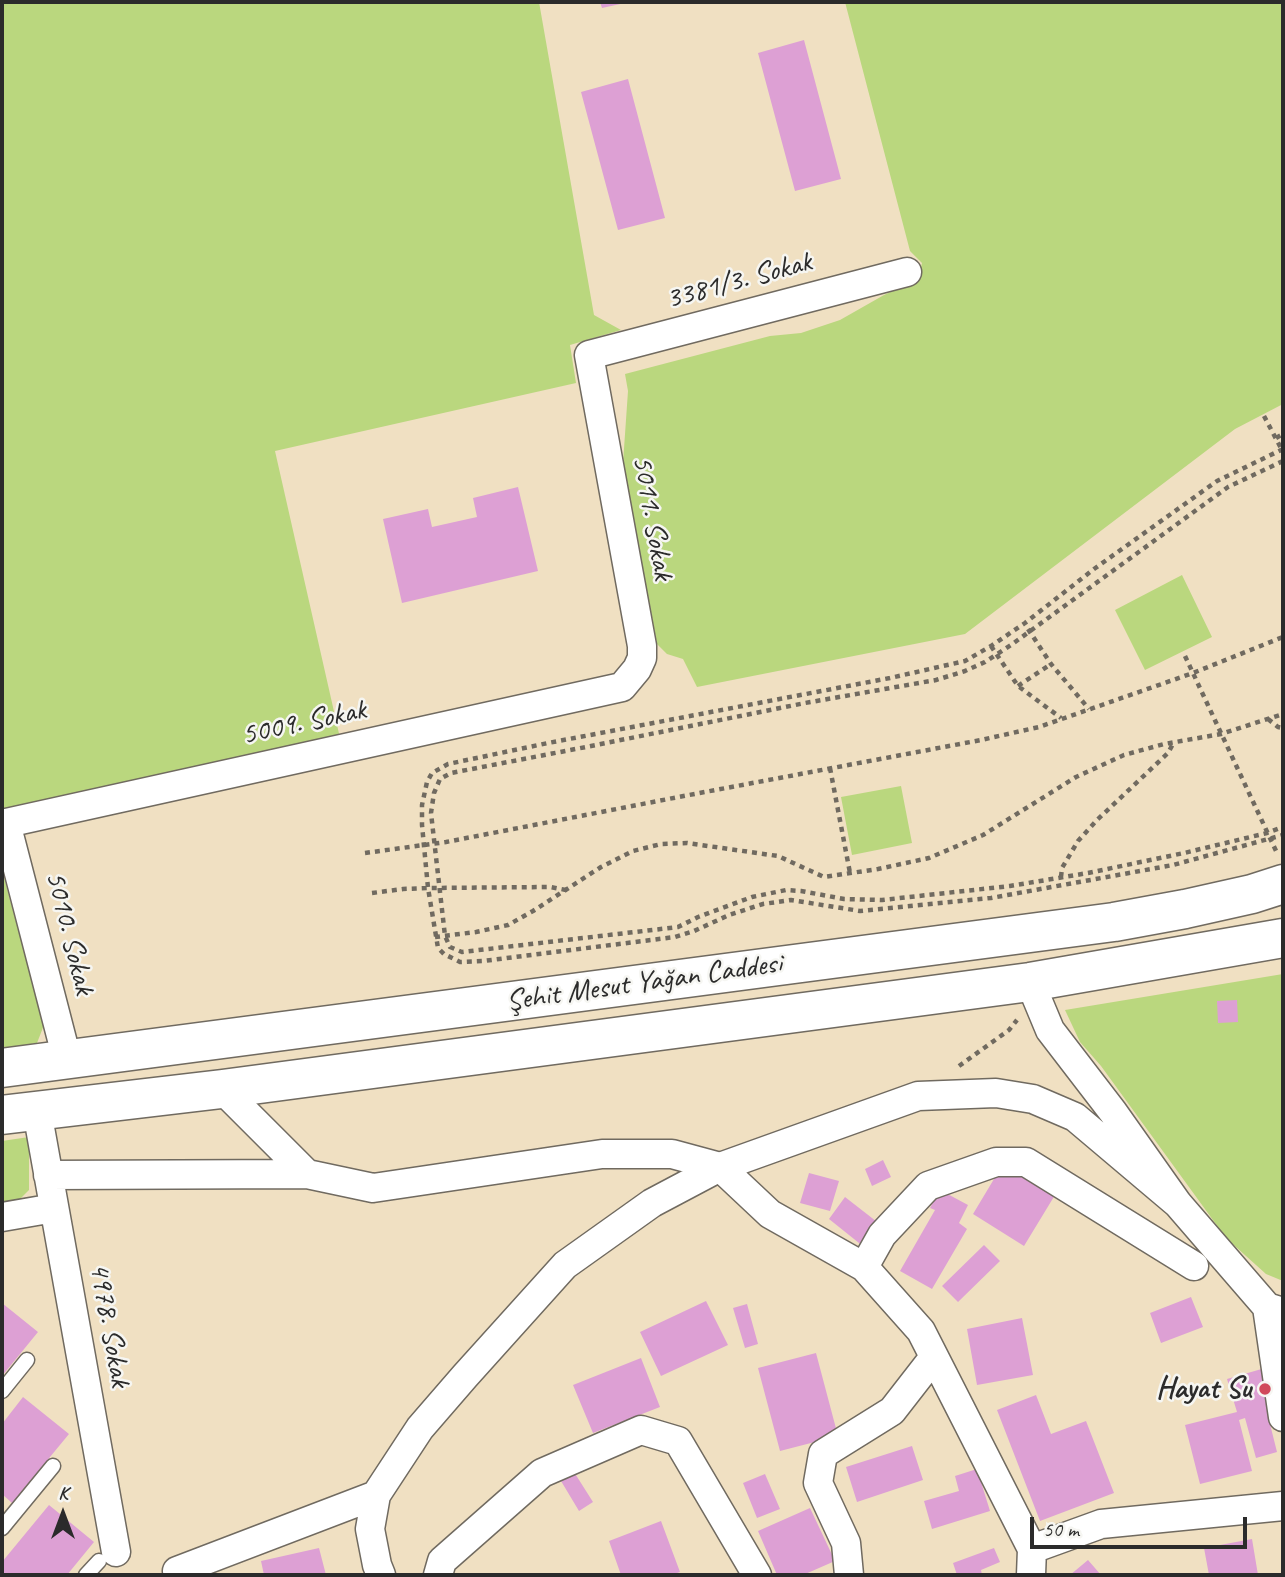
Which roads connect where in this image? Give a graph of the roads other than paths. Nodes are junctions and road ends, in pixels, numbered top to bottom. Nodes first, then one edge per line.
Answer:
1 (907, 272) dead end
2 (589, 355) joint
3 (622, 687) joint
4 (4, 823) edge
5 (1281, 871) edge
6 (1283, 938) edge
7 (1033, 990) junction
8 (67, 1059) junction
9 (2, 1068) edge
10 (222, 1089) junction
11 (37, 1111) edge
12 (720, 1167) junction
13 (307, 1174) junction
14 (48, 1175) junction
15 (1178, 1204) junction
16 (54, 1209) junction
17 (2, 1217) edge
18 (1194, 1266) dead end
19 (864, 1267) junction
20 (1275, 1310) edge
21 (934, 1357) junction
22 (27, 1360) dead end
23 (2, 1391) edge
24 (1283, 1417) edge
25 (53, 1466) dead end
26 (376, 1495) junction
27 (1283, 1506) edge
28 (2, 1528) edge
29 (107, 1556) joint
30 (1032, 1562) edge
31 (177, 1571) dead end
32 (86, 1575) edge
33 (381, 1575) edge
34 (438, 1575) edge
35 (757, 1575) edge
36 (849, 1575) edge

1 - 2 street, 3381/3. Sokak
2 - 3 street, 5011. Sokak
3 - 4 street, 5009. Sokak
4 - 8 street, 5010. Sokak
5 - 8 main road, Şehit Mesut Yağan Caddesi
6 - 7 main road, Şehit Mesut Yağan Caddesi
7 - 10 main road, Şehit Mesut Yağan Caddesi
7 - 15 street
8 - 9 main road, Şehit Mesut Yağan Caddesi
8 - 11 main road
10 - 11 main road, Şehit Mesut Yağan Caddesi
10 - 13 street
11 - 14 street, 4978. Sokak
12 - 13 street
12 - 15 street
12 - 19 street
12 - 26 street
13 - 14 street
14 - 16 street, 4978. Sokak
15 - 20 street
16 - 17 street
16 - 29 street, 4978. Sokak
18 - 19 street
19 - 21 street
20 - 24 street
21 - 30 street
21 - 36 street
22 - 23 lane
25 - 28 lane
26 - 31 street
26 - 33 street
27 - 30 street
29 - 32 lane
34 - 35 street

